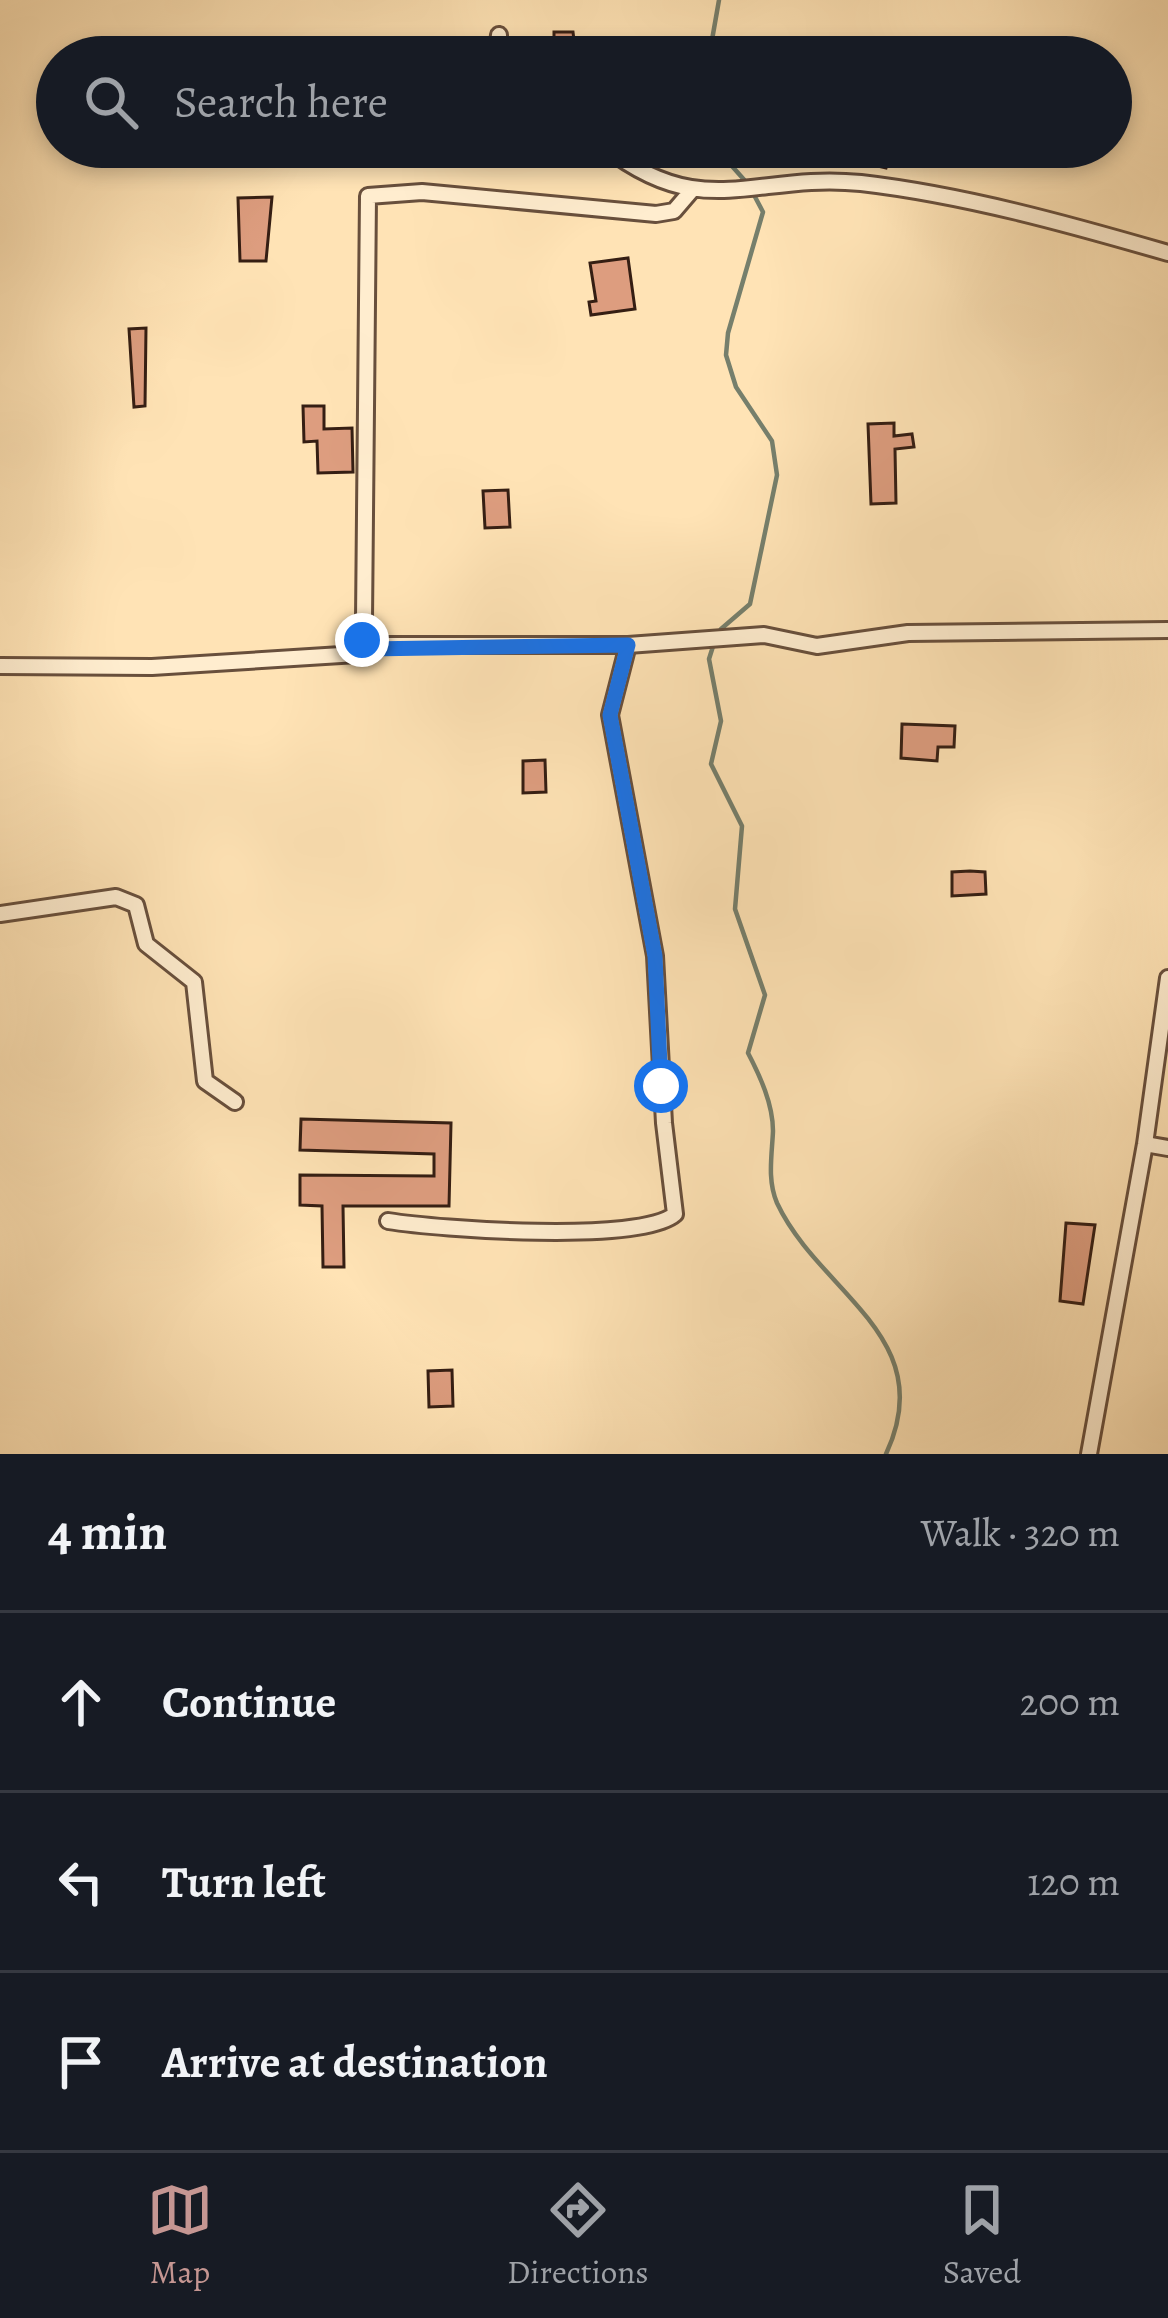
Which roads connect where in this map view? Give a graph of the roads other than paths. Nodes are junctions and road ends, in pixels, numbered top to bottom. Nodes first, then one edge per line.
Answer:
1 (634, 168) edge
2 (692, 190) junction
3 (1168, 253) edge
4 (1168, 630) edge
5 (363, 645) junction
6 (628, 645) junction
7 (0, 666) edge
8 (0, 914) edge
9 (1168, 978) edge
10 (235, 1102) dead end
11 (1145, 1144) junction
12 (1168, 1148) edge
13 (388, 1221) dead end
14 (1090, 1454) edge

1 - 2 street
2 - 3 street
2 - 5 street
4 - 6 street
5 - 6 street
5 - 7 street
6 - 13 street
8 - 10 street
9 - 11 street
11 - 12 street
11 - 14 street

